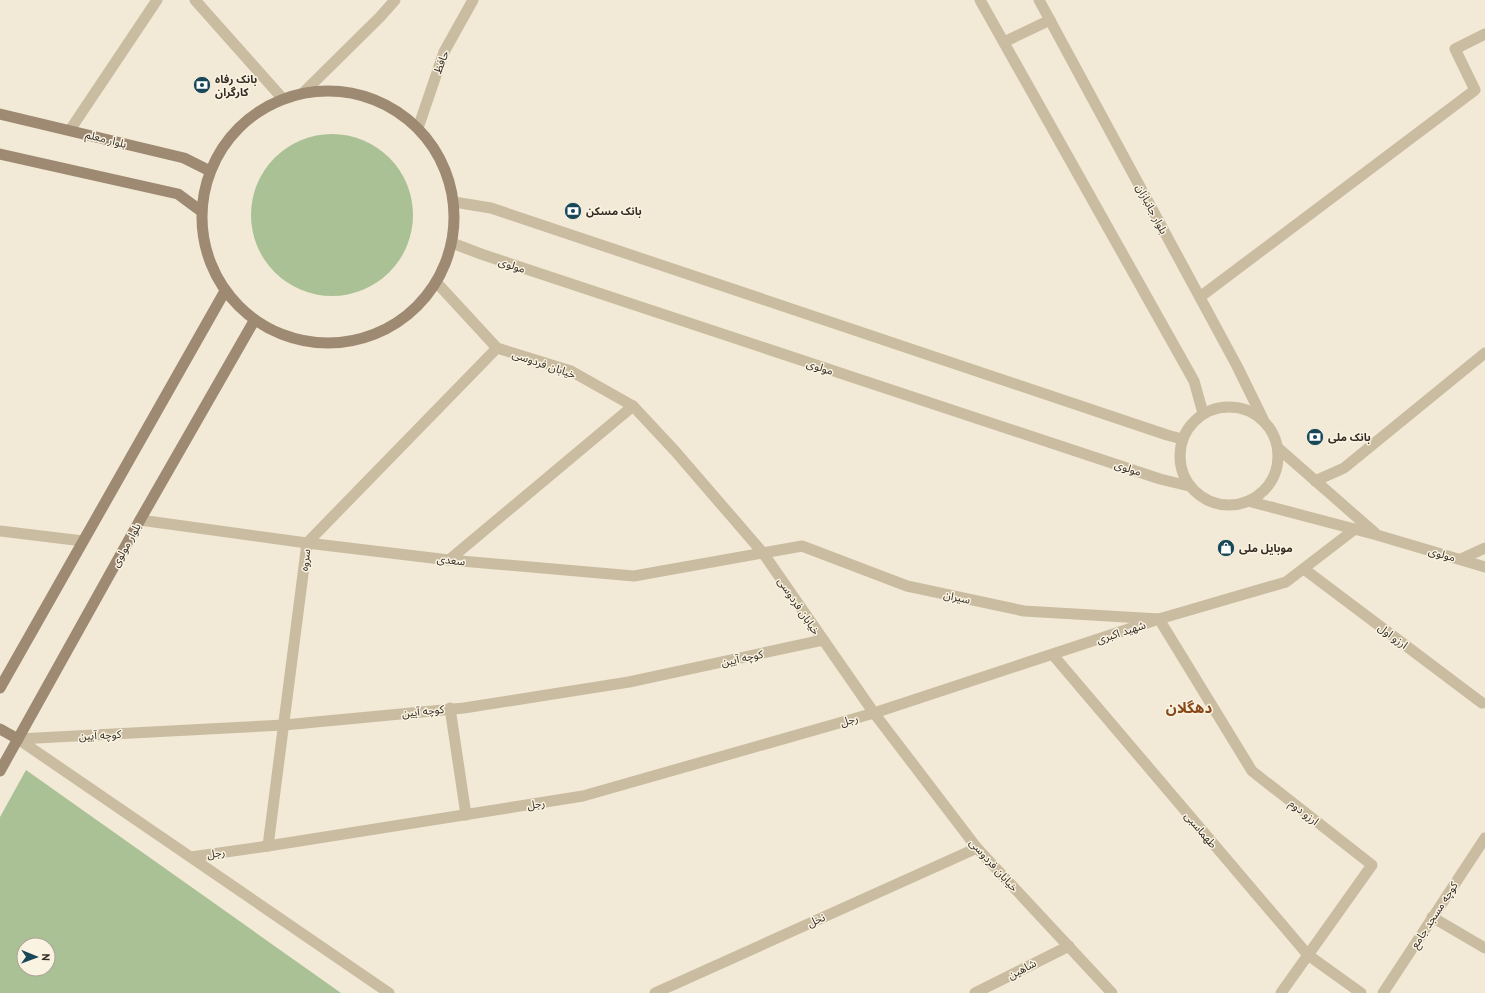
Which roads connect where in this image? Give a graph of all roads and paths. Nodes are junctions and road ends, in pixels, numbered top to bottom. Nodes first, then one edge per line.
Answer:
1 (157, 0) edge
2 (195, 0) edge
3 (395, 0) edge
4 (473, 0) edge
5 (980, 0) edge
6 (1039, 0) edge
7 (1050, 20) junction
8 (1485, 34) edge
9 (1004, 42) junction
10 (303, 93) junction
11 (283, 98) junction
12 (0, 114) edge
13 (418, 128) junction
14 (70, 130) junction
15 (0, 154) edge
16 (210, 171) junction
17 (454, 202) junction
18 (202, 211) junction
19 (452, 244) junction
20 (437, 282) junction
21 (225, 291) junction
22 (1200, 297) junction
23 (254, 321) junction
24 (497, 348) junction
25 (1485, 353) edge
26 (633, 406) junction
27 (1203, 413) junction
28 (1263, 419) junction
29 (1182, 438) junction
30 (1278, 448) junction
31 (1315, 480) junction
32 (1189, 486) junction
33 (1248, 501) junction
34 (140, 520) junction
35 (1356, 529) junction
36 (0, 531) edge
37 (1376, 535) junction
38 (83, 541) junction
39 (307, 543) junction
40 (1485, 548) edge
41 (762, 552) junction
42 (1461, 559) junction
43 (449, 560) junction
44 (1485, 567) edge
45 (1304, 569) junction
46 (1159, 619) junction
47 (823, 640) junction
48 (1052, 655) junction
49 (0, 688) edge
50 (1482, 703) dead end
51 (450, 708) junction
52 (874, 713) junction
53 (284, 726) junction
54 (0, 729) edge
55 (18, 739) junction
56 (0, 771) edge
57 (466, 815) junction
58 (1485, 838) edge
59 (268, 846) junction
60 (977, 848) junction
61 (191, 857) junction
62 (1432, 918) junction
63 (1069, 946) junction
64 (1485, 948) edge
65 (1308, 955) junction
66 (389, 993) edge
67 (655, 993) edge
68 (976, 993) edge
69 (1112, 993) edge
70 (1281, 993) edge
71 (1361, 993) edge
72 (1383, 993) edge

1 - 14 street
2 - 11 street
3 - 10 street
4 - 13 street, حافظ
5 - 9 street
6 - 7 street, بلوار جانبازان
7 - 9 street
7 - 22 street, بلوار جانبازان
8 - 22 street
9 - 27 street
10 - 11 main road
10 - 13 main road
11 - 16 main road
12 - 14 main road, بلوار معلم
13 - 17 main road
14 - 16 main road, بلوار معلم
15 - 18 main road
16 - 18 main road
17 - 19 main road
17 - 29 street
18 - 21 main road
19 - 20 main road
19 - 32 street, مولوی
20 - 23 main road
20 - 24 street
21 - 23 main road
21 - 38 main road
22 - 28 street, بلوار جانبازان
23 - 34 main road, بلوار مولوی
24 - 26 street, خیابان فردوسی
24 - 39 street, سروه
25 - 31 street
26 - 41 street, خیابان فردوسی
26 - 43 street
27 - 28 street
27 - 29 street
28 - 30 street
29 - 32 street
30 - 31 street
30 - 33 street
31 - 37 street
32 - 33 street
33 - 35 street, مولوی
34 - 39 street, سعدی
34 - 55 main road, بلوار مولوی
35 - 37 street, مولوی
35 - 45 street, شهید اکبری
36 - 38 street
37 - 42 street, مولوی
38 - 49 main road
39 - 43 street, سعدی
39 - 53 street, سروه
40 - 42 street
41 - 43 street, سعدی
41 - 46 street, سیران
41 - 47 street, خیابان فردوسی
42 - 44 street, مولوی
45 - 46 street, شهید اکبری
45 - 50 street, ارزو اول
46 - 48 street, شهید اکبری
46 - 65 street, ارزو دوم
47 - 51 street, کوچه آیین
47 - 52 street, خیابان فردوسی
48 - 52 street, شهید اکبری
48 - 65 street, طهماسبی
51 - 53 street, کوچه آیین
51 - 57 street
52 - 57 street, رجل
52 - 60 street, خیابان فردوسی
53 - 55 street, کوچه آیین
53 - 59 street, سروه
54 - 55 main road
55 - 56 main road, بلوار مولوی
55 - 61 street
57 - 59 street, رجل
58 - 62 street, کوچه مسجد جامع
59 - 61 street, رجل
60 - 63 street, خیابان فردوسی
60 - 67 street, نخل
61 - 66 street
62 - 64 street
62 - 72 street, کوچه مسجد جامع
63 - 68 street, شاهین
63 - 69 street, خیابان فردوسی
65 - 70 street, ارزو دوم
65 - 71 street, طهماسبی

